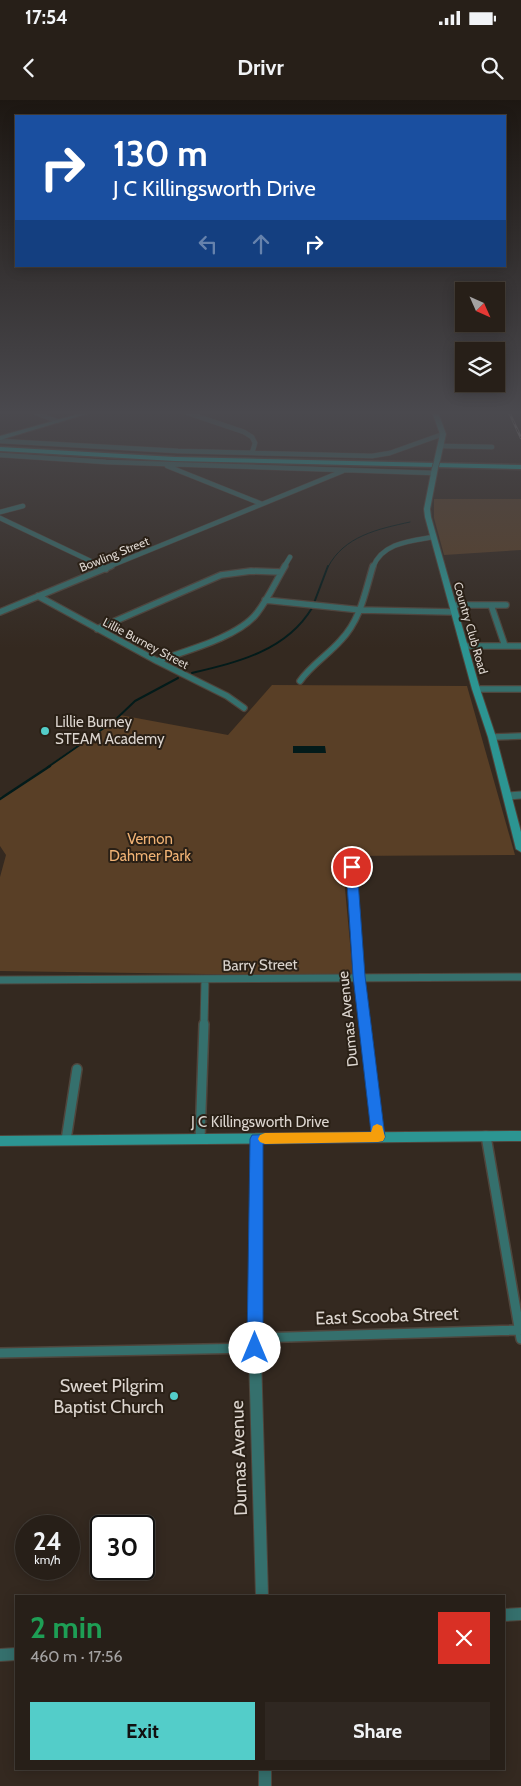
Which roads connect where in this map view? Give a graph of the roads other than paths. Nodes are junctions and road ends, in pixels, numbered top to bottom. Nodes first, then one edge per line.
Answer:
1 (229, 491) edge
2 (295, 491) edge
3 (430, 491) edge
4 (262, 504) junction
5 (23, 506) dead end
6 (0, 512) edge
7 (0, 518) edge
8 (433, 537) junction
9 (290, 557) dead end
10 (106, 569) junction
11 (281, 572) junction
12 (38, 596) junction
13 (265, 600) junction
14 (491, 605) junction
15 (506, 605) dead end
16 (453, 608) junction
17 (361, 610) junction
18 (0, 612) edge
19 (97, 629) junction
20 (465, 646) junction
21 (505, 646) junction
22 (521, 646) edge
23 (157, 661) junction
24 (300, 681) dead end
25 (476, 688) junction
26 (521, 689) edge
27 (244, 708) dead end
28 (521, 736) edge
29 (492, 737) junction
30 (508, 796) junction
31 (521, 796) edge
32 (521, 849) edge
33 (352, 867) dead end
34 (359, 976) junction
35 (521, 977) edge
36 (0, 980) edge
37 (206, 980) junction
38 (77, 1069) dead end
39 (486, 1136) junction
40 (521, 1136) edge
41 (378, 1137) junction
42 (200, 1138) junction
43 (257, 1139) junction
44 (66, 1140) junction
45 (0, 1141) edge
46 (520, 1335) edge
47 (255, 1343) junction
48 (0, 1353) edge
49 (262, 1595) edge
50 (521, 1614) edge
51 (505, 1615) edge
52 (15, 1654) edge
53 (0, 1655) edge
54 (265, 1770) edge
55 (265, 1786) edge

1 - 4 street
2 - 4 street, Bowling Street
3 - 8 street, Country Club Road
4 - 10 street, Bowling Street
5 - 6 street
7 - 10 street
8 - 16 street, Country Club Road
8 - 17 street
9 - 11 street
10 - 12 street, Bowling Street
11 - 13 street
11 - 19 street
12 - 18 street, Bowling Street
12 - 19 street, Lillie Burney Street
13 - 17 street
13 - 23 street
14 - 15 street
14 - 16 street
14 - 21 street
16 - 17 street
16 - 20 street, Country Club Road
17 - 24 street
19 - 23 street, Lillie Burney Street
20 - 21 street
20 - 25 street, Country Club Road
21 - 22 street
23 - 27 street, Lillie Burney Street
25 - 26 street
25 - 29 street, Country Club Road
28 - 29 street
29 - 30 street, Country Club Road
30 - 31 street
30 - 32 street, Country Club Road
33 - 34 street, Dumas Avenue
34 - 35 street, Barry Street
34 - 37 street, Barry Street
34 - 41 street, Dumas Avenue
36 - 37 street, Barry Street
37 - 42 street
38 - 44 street
39 - 40 street, J C Killingsworth Drive
39 - 41 street, J C Killingsworth Drive
39 - 46 street
41 - 43 street, J C Killingsworth Drive
42 - 43 street, J C Killingsworth Drive
42 - 44 street, J C Killingsworth Drive
43 - 47 street, Dumas Avenue
44 - 45 street, J C Killingsworth Drive
46 - 47 street, East Scooba Street
47 - 48 street, East Scooba Street
47 - 49 street, Dumas Avenue
50 - 51 street
52 - 53 street
54 - 55 street

